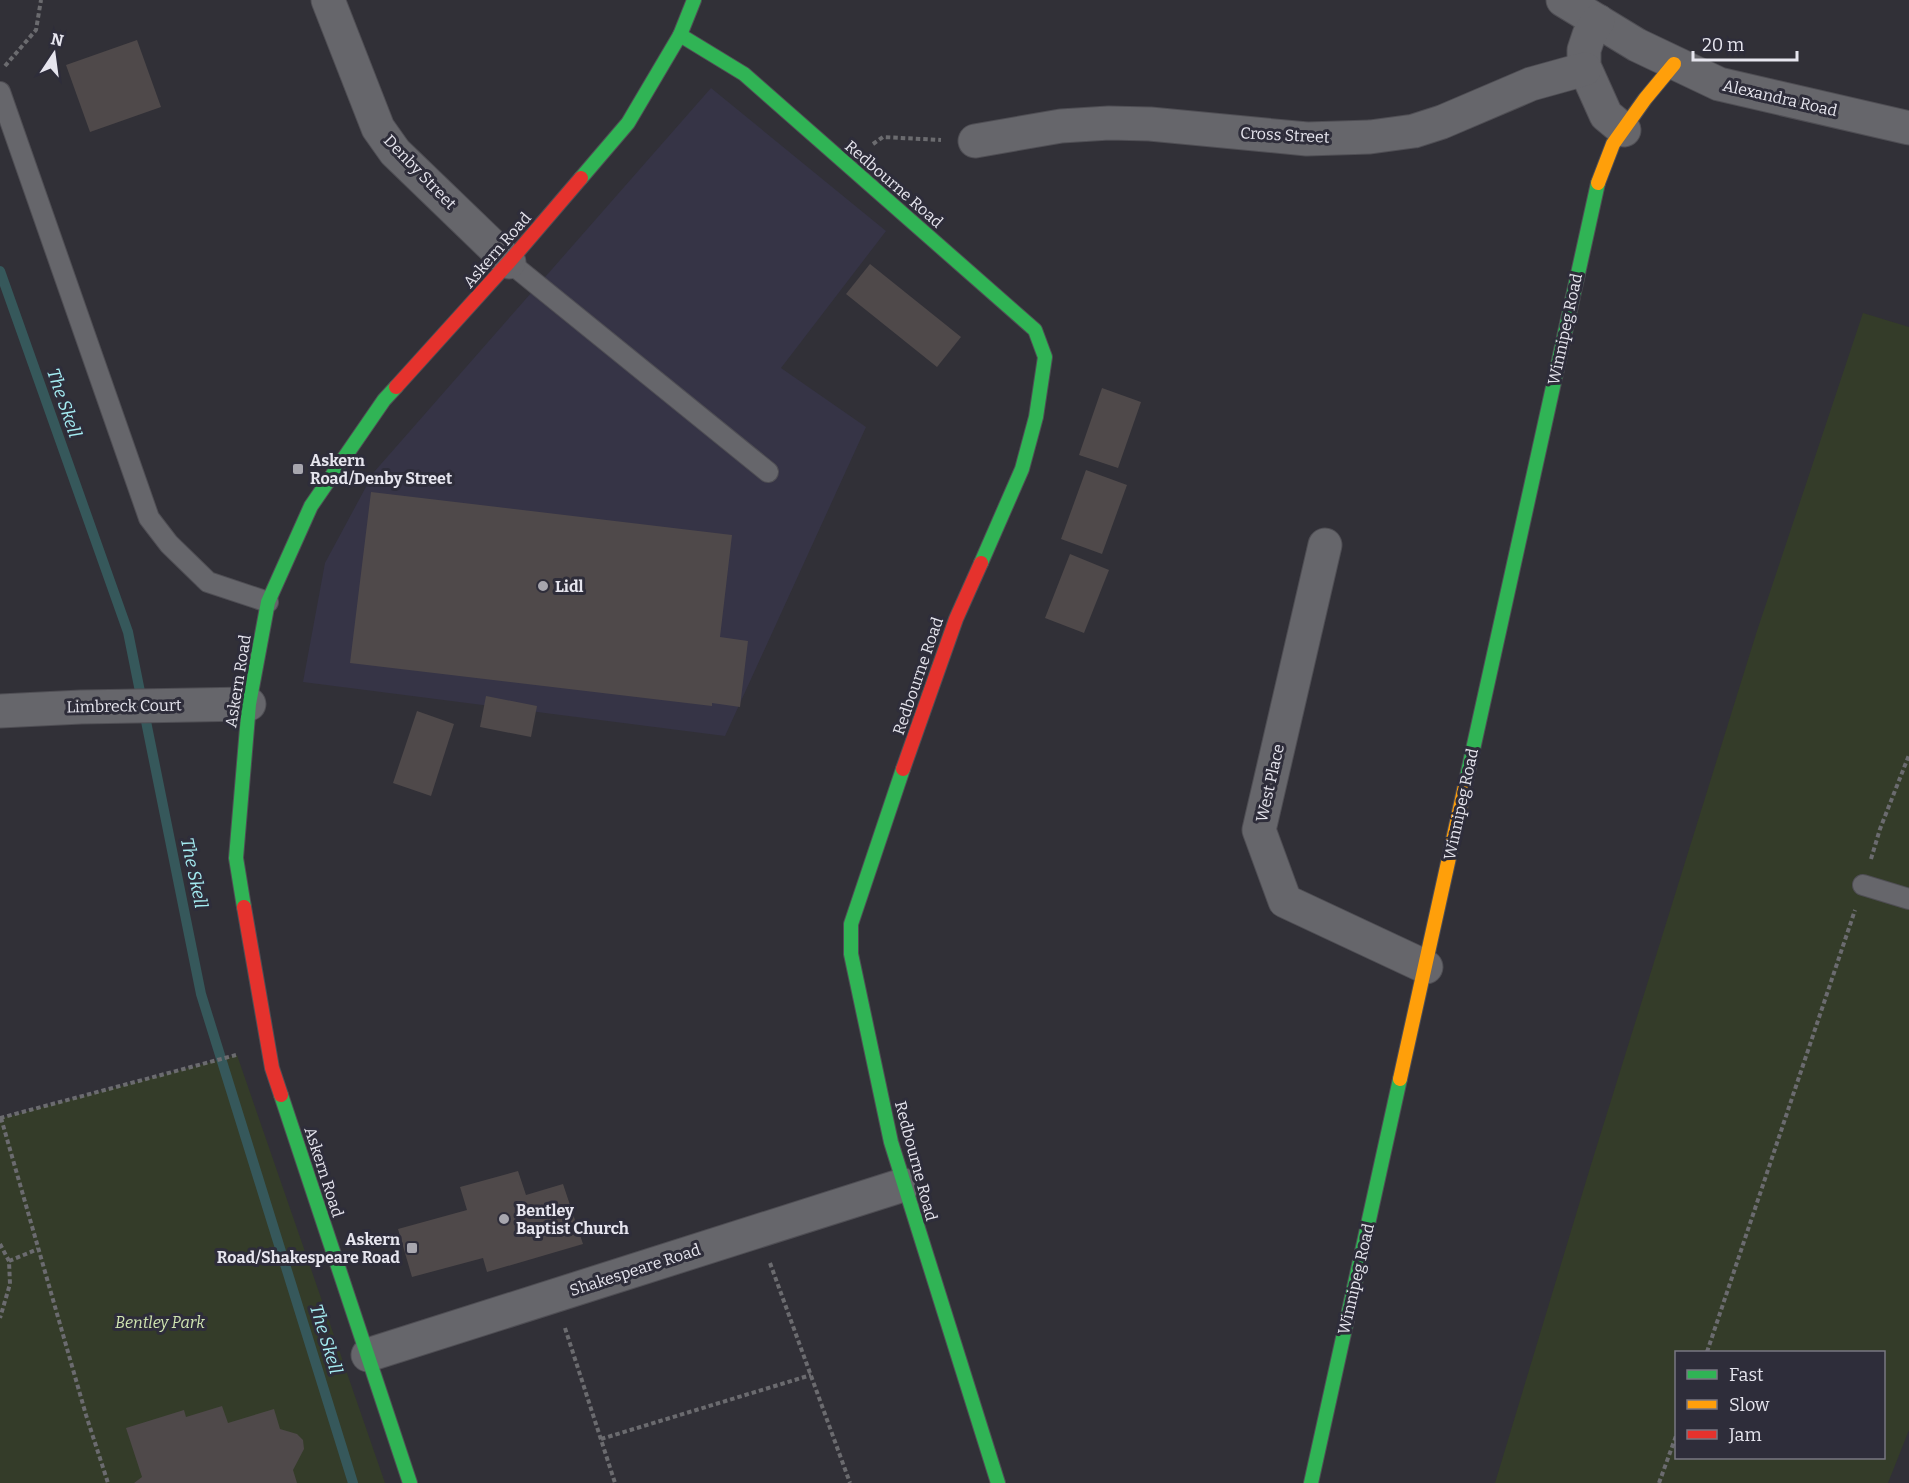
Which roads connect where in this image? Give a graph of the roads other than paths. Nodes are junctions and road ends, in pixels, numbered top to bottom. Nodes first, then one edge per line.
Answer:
1 (328, 0) edge
2 (694, 0) edge
3 (1563, 0) edge
4 (1598, 21) junction
5 (680, 35) junction
6 (1674, 64) junction
7 (1585, 69) junction
8 (0, 92) edge
9 (1909, 128) edge
10 (1624, 130) junction
11 (975, 141) road end
12 (509, 262) junction
13 (768, 472) dead end
14 (1325, 545) dead end
15 (268, 602) junction
16 (249, 704) junction
17 (0, 711) edge
18 (1863, 885) road end
19 (1909, 899) edge
20 (1426, 968) junction
21 (903, 1185) junction
22 (368, 1355) junction
23 (994, 1482) edge
24 (410, 1483) edge
25 (1311, 1483) edge

1 - 12 street, Denby Street
2 - 5 main road, Askern Road
3 - 4 street, Alexandra Road
4 - 6 street, Alexandra Road
4 - 7 street
5 - 12 main road, Askern Road
5 - 21 main road, Redbourne Road
6 - 9 street, Alexandra Road
6 - 10 main road, Winnipeg Road
7 - 10 street
7 - 11 street, Cross Street
8 - 15 lane
10 - 20 main road, Winnipeg Road
12 - 13 lane
12 - 15 main road, Askern Road
14 - 20 street, West Place
15 - 16 main road, Askern Road
16 - 17 street, Limbreck Court
16 - 22 main road, Askern Road
18 - 19 lane
20 - 25 main road, Winnipeg Road
21 - 22 street, Shakespeare Road
21 - 23 main road, Redbourne Road
22 - 24 main road, Askern Road

